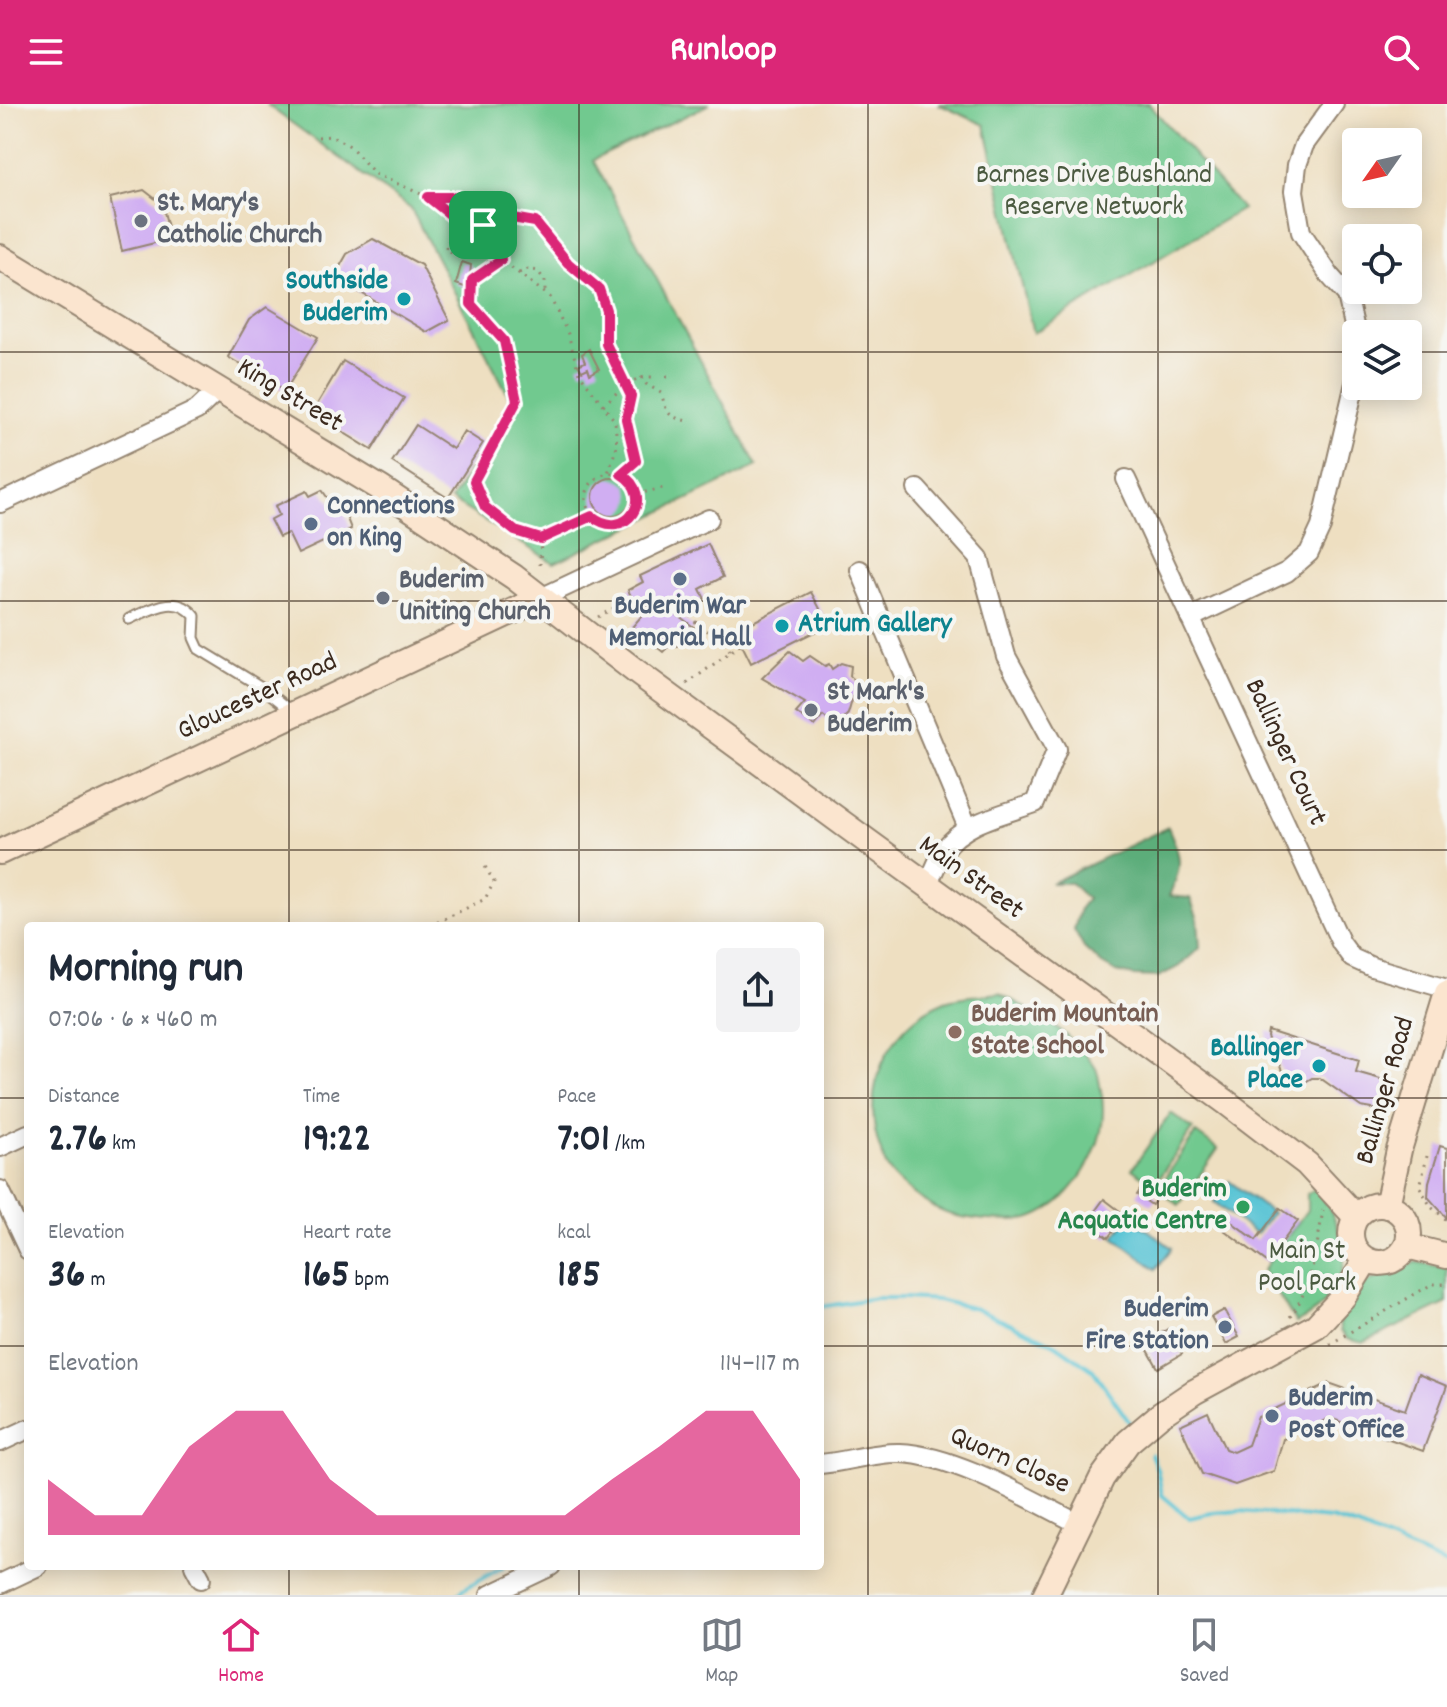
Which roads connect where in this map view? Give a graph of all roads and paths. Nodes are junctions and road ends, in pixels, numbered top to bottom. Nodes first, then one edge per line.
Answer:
1 (1334, 104) edge
2 (318, 137) dead end
3 (428, 197) junction
4 (501, 216) junction
5 (488, 232) junction
6 (497, 233) junction
7 (0, 257) edge
8 (501, 260) junction
9 (518, 273) junction
10 (1342, 285) edge
11 (545, 293) junction
12 (641, 377) junction
13 (652, 377) dead end
14 (625, 382) junction
15 (218, 390) junction
16 (1351, 400) edge
17 (603, 405) junction
18 (691, 422) dead end
19 (608, 473) junction
20 (621, 474) junction
21 (1126, 479) dead end
22 (667, 487) dead end
23 (917, 489) dead end
24 (637, 494) junction
25 (0, 503) edge
26 (592, 516) junction
27 (709, 519) dead end
28 (541, 539) junction
29 (540, 565) dead end
30 (860, 570) dead end
31 (541, 598) junction
32 (631, 598) dead end
33 (686, 608) dead end
34 (1190, 618) junction
35 (129, 619) dead end
36 (595, 619) dead end
37 (741, 644) dead end
38 (731, 652) junction
39 (684, 686) dead end
40 (296, 714) junction
41 (968, 828) junction
42 (0, 852) edge
43 (483, 863) dead end
44 (927, 885) junction
45 (438, 922) edge
46 (1446, 999) edge
47 (24, 1136) edge
48 (0, 1147) edge
49 (1427, 1156) dead end
50 (0, 1190) edge
51 (1387, 1206) junction
52 (1323, 1210) dead end
53 (1356, 1217) junction
54 (1447, 1220) edge
55 (24, 1241) edge
56 (1407, 1246) junction
57 (1447, 1256) edge
58 (1366, 1260) junction
59 (1447, 1284) edge
60 (1286, 1323) dead end
61 (1330, 1344) dead end
62 (24, 1431) edge
63 (0, 1442) edge
64 (824, 1463) edge
65 (1079, 1524) junction
66 (30, 1570) edge
67 (543, 1570) edge
68 (0, 1584) edge
69 (490, 1595) edge
70 (1045, 1595) edge

1 - 10 street
2 - 3 path
3 - 4 path
3 - 5 path
4 - 6 path
4 - 14 path
5 - 6 path
5 - 8 path
6 - 8 path
7 - 15 main road, King Street
8 - 9 path
8 - 28 path
9 - 11 path
9 - 11 path
11 - 17 path
12 - 13 path
12 - 14 path
12 - 18 path
14 - 17 path
14 - 20 path
15 - 25 street
15 - 31 main road, King Street
16 - 34 street
17 - 19 path
19 - 20 path
19 - 26 path
20 - 24 path
21 - 34 street, Ballinger Court
22 - 24 path
23 - 41 street
24 - 26 path
26 - 28 path
27 - 31 street
28 - 29 path
30 - 41 street
31 - 40 main road, Gloucester Road
31 - 44 main road, Main Street
32 - 36 path
33 - 38 path
34 - 46 street, Ballinger Court
35 - 40 lane
37 - 38 path
38 - 39 path
40 - 42 main road, Gloucester Road
41 - 44 street
43 - 45 path
44 - 53 main road, Main Street
46 - 51 main road, Ballinger Road
47 - 48 street
49 - 54 path
50 - 55 street
51 - 53 main road
51 - 56 main road
52 - 60 path
53 - 58 main road
56 - 57 main road
56 - 58 main road
58 - 65 main road
59 - 61 path
62 - 63 street
64 - 65 street, Quorn Close
65 - 70 main road
66 - 68 street
67 - 69 street

